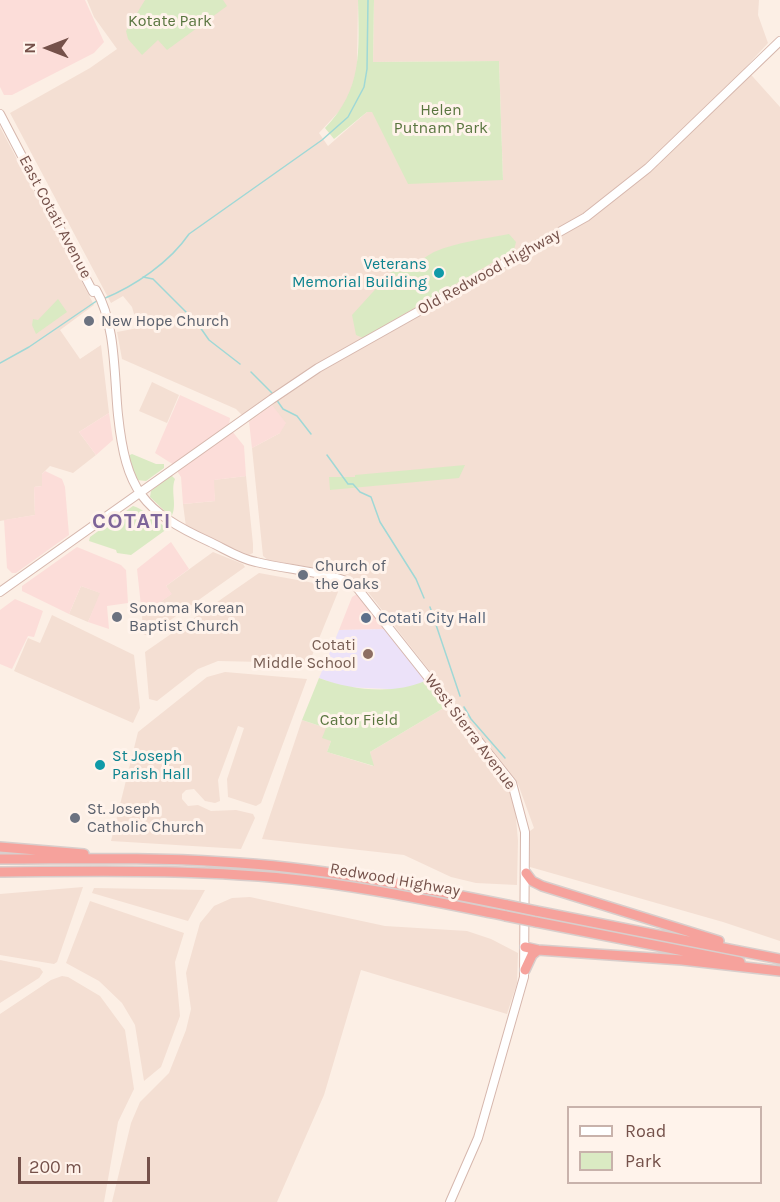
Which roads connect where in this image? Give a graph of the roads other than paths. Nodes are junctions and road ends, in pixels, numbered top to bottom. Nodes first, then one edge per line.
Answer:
1 (780, 41) edge
2 (0, 114) edge
3 (139, 492) junction
4 (0, 592) edge
5 (0, 847) edge
6 (0, 859) edge
7 (104, 859) junction
8 (43, 871) junction
9 (0, 872) edge
10 (526, 873) junction
11 (0, 877) edge
12 (542, 886) junction
13 (526, 888) junction
14 (525, 947) junction
15 (538, 950) junction
16 (750, 952) junction
17 (780, 959) edge
18 (525, 970) junction
19 (780, 971) edge
20 (450, 1202) edge

1 - 3 main road, Old Redwood Highway
2 - 3 main road, East Cotati Avenue
3 - 4 main road, Old Redwood Highway
3 - 10 main road, West Sierra Avenue
5 - 7 highway
6 - 7 highway, Redwood Highway
7 - 16 highway, Redwood Highway, bridge
8 - 9 highway, Redwood Highway
8 - 11 highway
8 - 19 highway, Redwood Highway, bridge
10 - 12 highway
10 - 13 main road, West Sierra Avenue
12 - 13 highway
12 - 16 highway
13 - 14 main road, West Sierra Avenue
14 - 15 highway
14 - 18 main road, West Sierra Avenue
15 - 18 highway
15 - 19 highway
16 - 17 highway, Redwood Highway
18 - 20 main road, West Sierra Avenue

